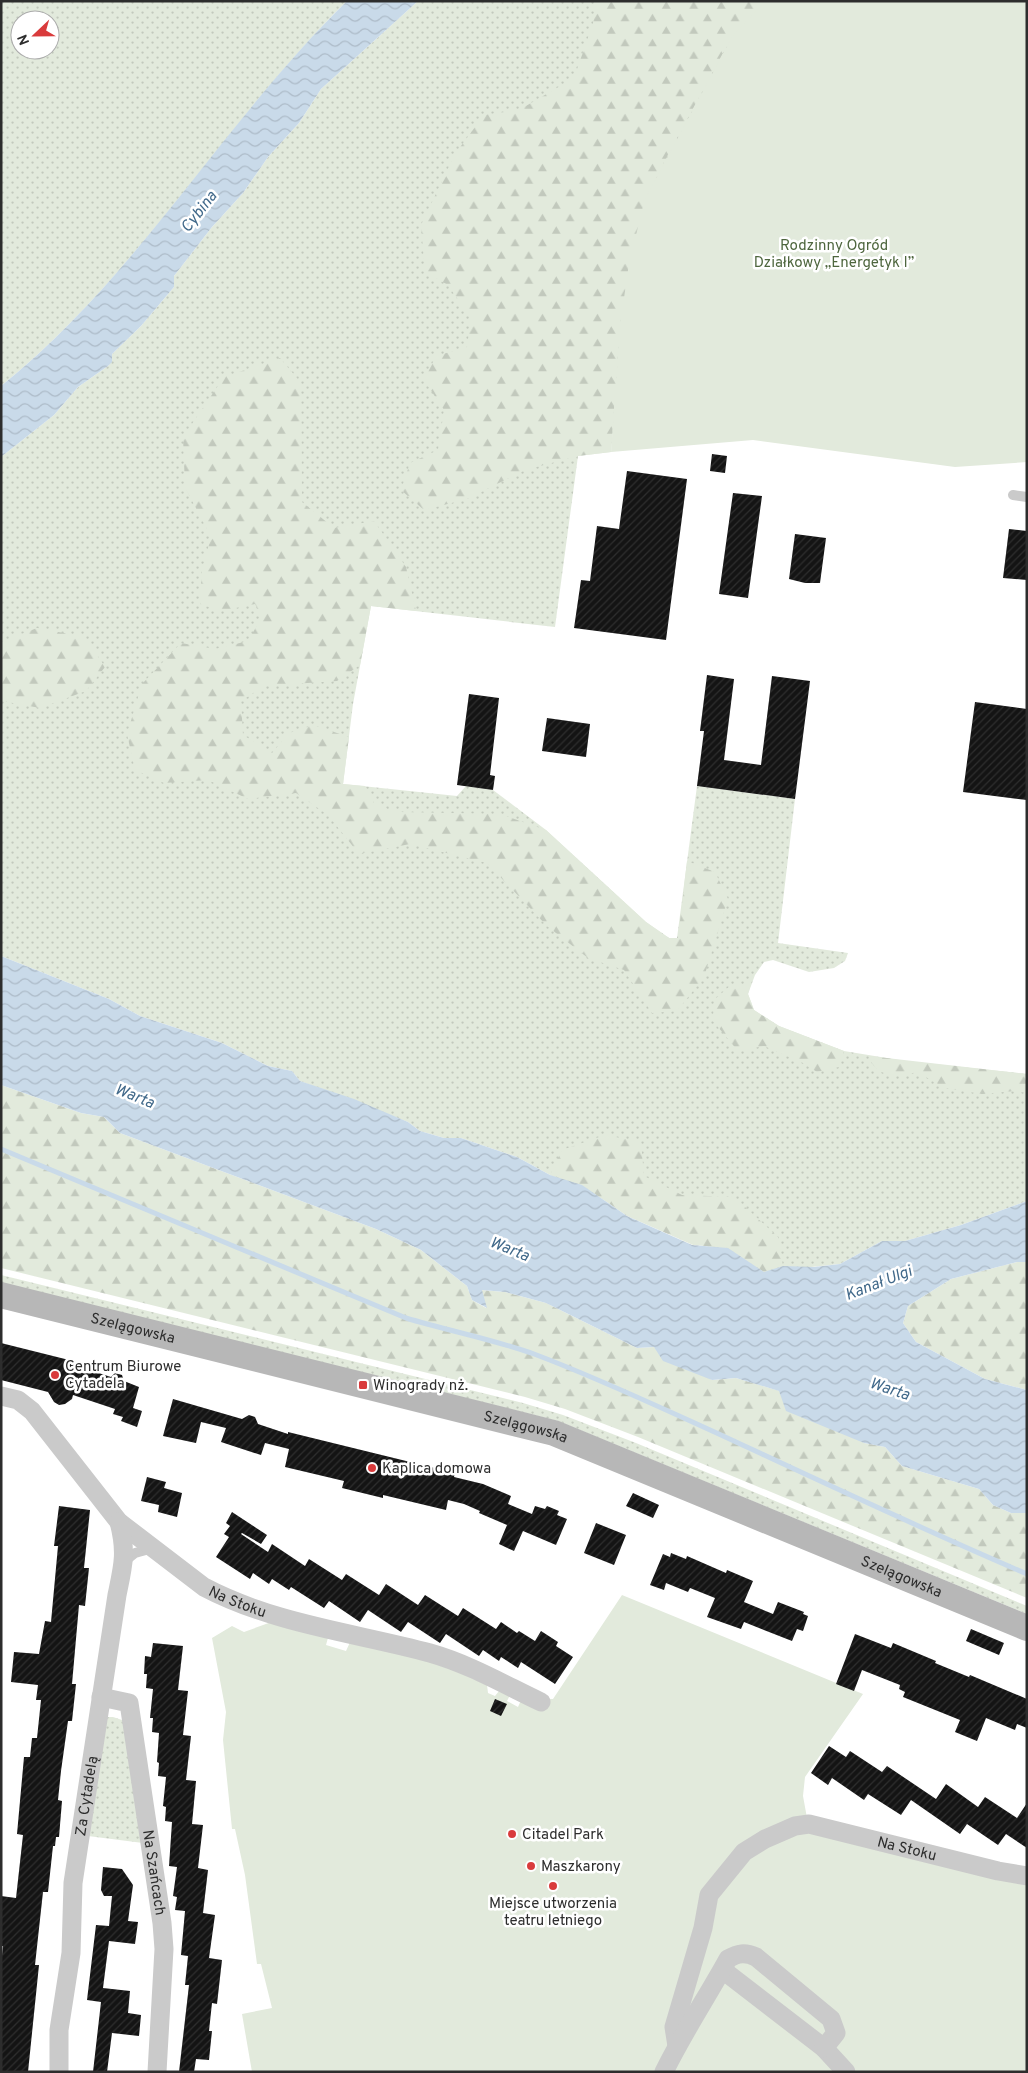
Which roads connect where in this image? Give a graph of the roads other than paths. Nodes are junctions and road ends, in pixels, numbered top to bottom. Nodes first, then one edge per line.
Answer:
1 (1013, 495) dead end
2 (1027, 497) edge
3 (1, 1296) edge
4 (1, 1396) edge
5 (119, 1522) junction
6 (153, 1548) junction
7 (124, 1562) junction
8 (1027, 1628) edge
9 (101, 1697) junction
10 (541, 1702) dead end
11 (1027, 1876) edge
12 (728, 1974) dead end
13 (677, 2046) junction
14 (824, 2048) junction
15 (59, 2072) edge
16 (157, 2072) edge
17 (664, 2072) edge
18 (846, 2072) edge

1 - 2 lane
3 - 8 street, Szelągowska
4 - 5 street, Na Stoku
5 - 6 street, Na Stoku
5 - 7 street, Za Cytadelą
6 - 7 lane
6 - 10 street, Na Stoku
7 - 9 street, Za Cytadelą
9 - 15 street, Za Cytadelą
9 - 16 street, Na Szańcach
11 - 13 street, Na Stoku
12 - 14 street
13 - 14 street
13 - 17 street
14 - 18 street

